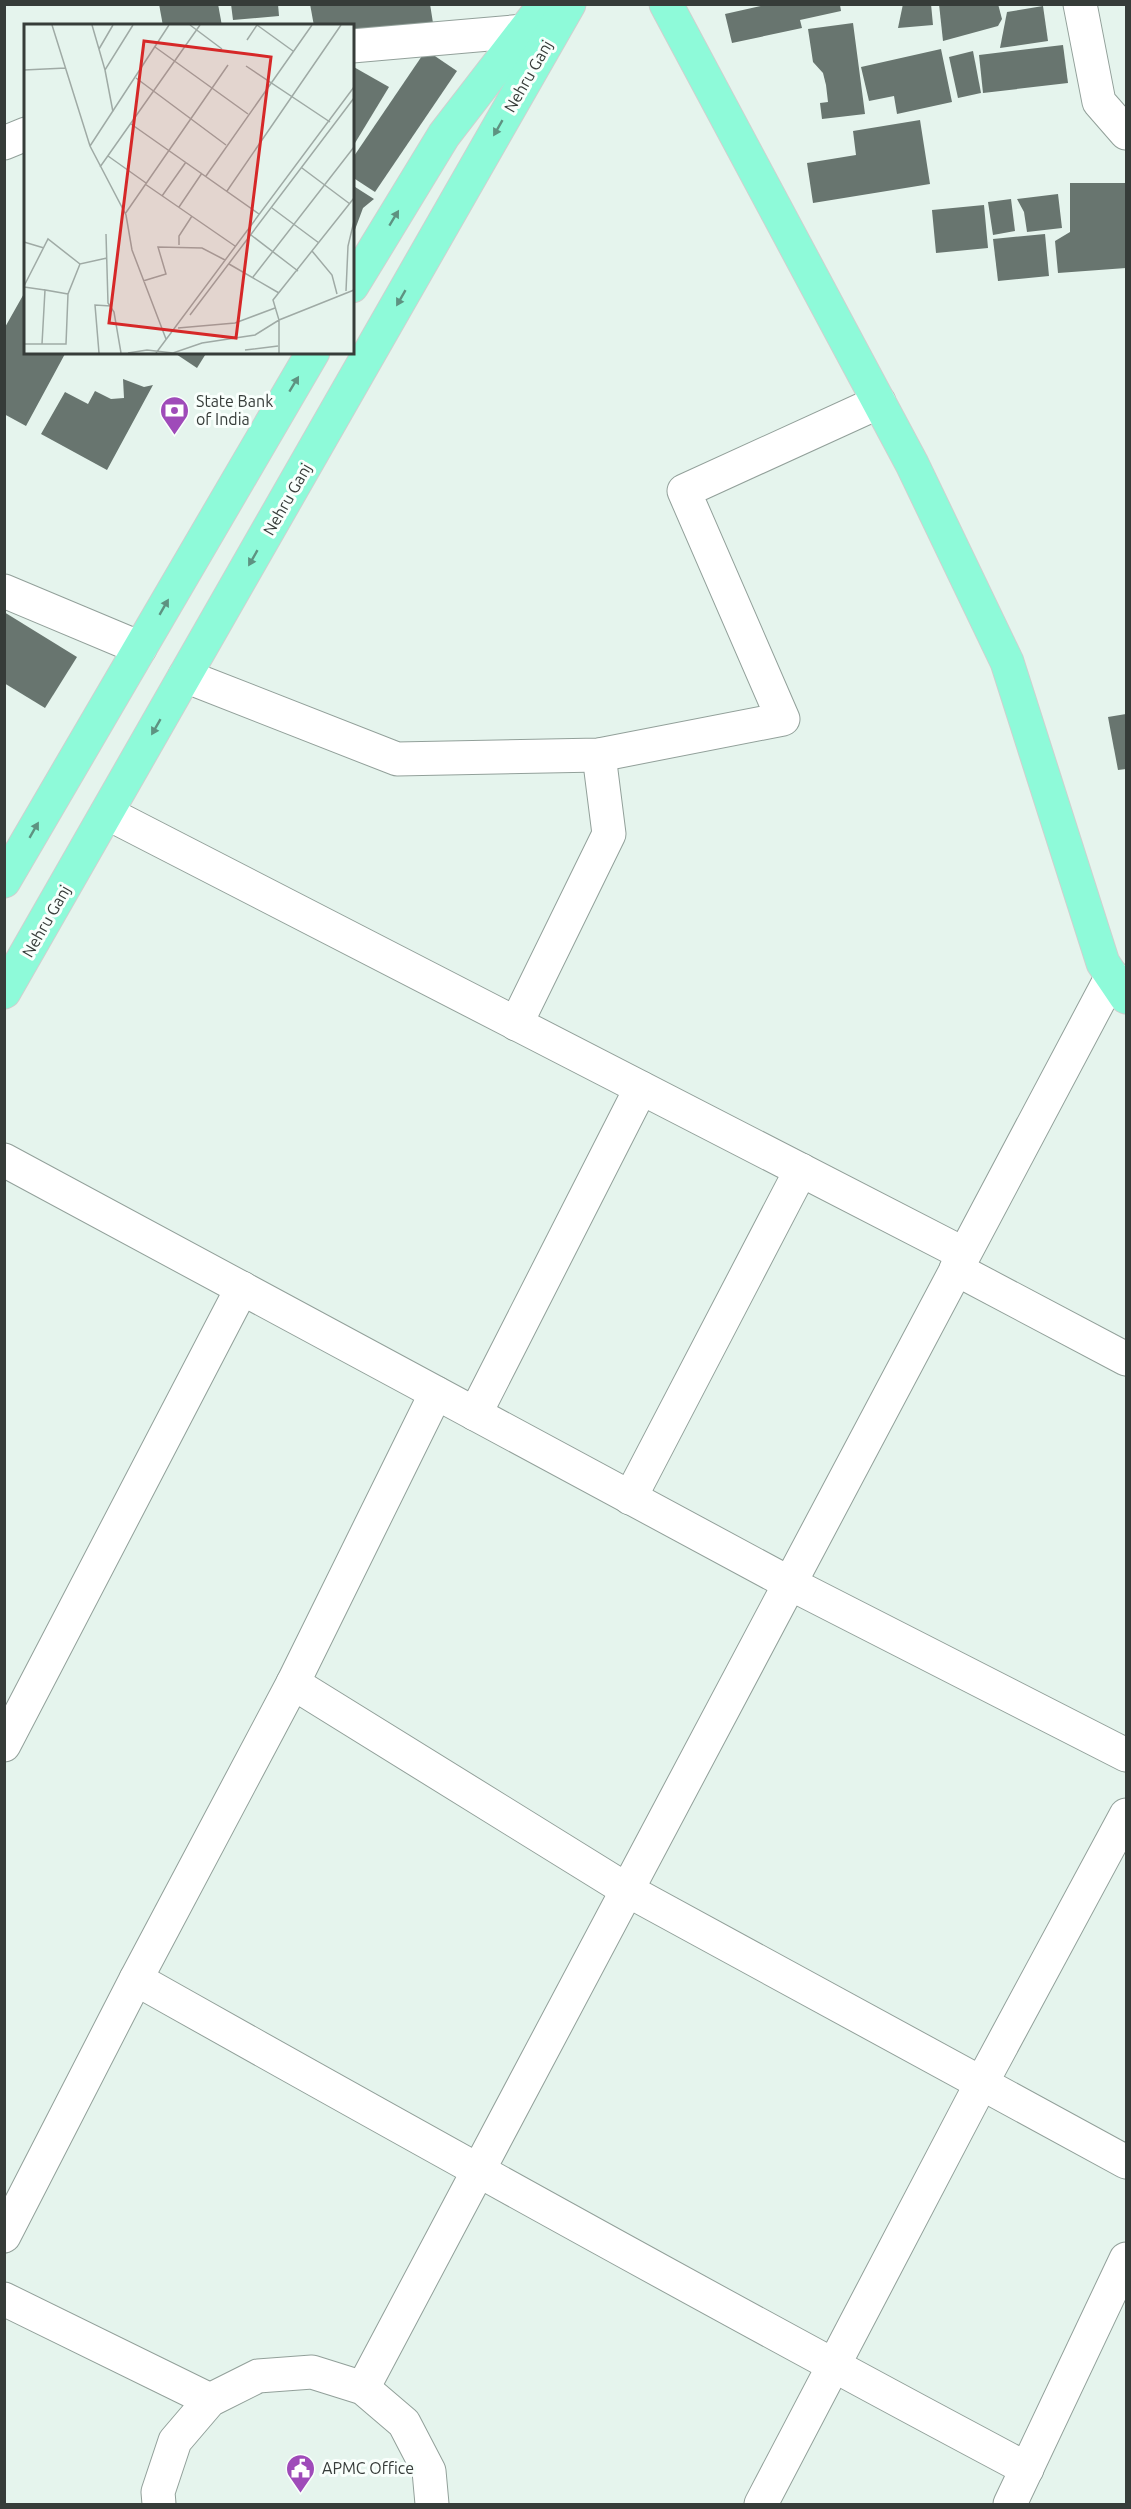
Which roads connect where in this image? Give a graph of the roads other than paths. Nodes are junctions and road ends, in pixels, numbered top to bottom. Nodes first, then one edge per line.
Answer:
1 (545, 4) edge
2 (569, 4) edge
3 (666, 4) edge
4 (1080, 4) edge
5 (524, 30) junction
6 (354, 46) edge
7 (1126, 133) edge
8 (24, 135) edge
9 (4, 143) edge
10 (354, 283) edge
11 (312, 354) edge
12 (879, 402) junction
13 (4, 591) edge
14 (140, 648) junction
15 (185, 676) junction
16 (599, 755) junction
17 (107, 813) junction
18 (4, 880) edge
19 (1119, 986) edge
20 (4, 992) edge
21 (516, 1024) junction
22 (641, 1088) junction
23 (4, 1160) edge
24 (801, 1170) junction
25 (960, 1262) junction
26 (242, 1288) junction
27 (1126, 1359) edge
28 (436, 1393) junction
29 (475, 1414) junction
30 (630, 1498) junction
31 (789, 1583) junction
32 (293, 1683) junction
33 (4, 1745) edge
34 (1126, 1755) edge
35 (1126, 1815) edge
36 (627, 1890) junction
37 (136, 1979) junction
38 (981, 2084) junction
39 (1126, 2162) edge
40 (478, 2172) junction
41 (4, 2236) edge
42 (1126, 2259) edge
43 (4, 2299) edge
44 (834, 2366) junction
45 (363, 2388) junction
46 (210, 2400) junction
47 (1027, 2469) junction
48 (159, 2505) edge
49 (432, 2505) edge
50 (761, 2505) edge
51 (1010, 2505) edge

1 - 5 main road, Nehru Ganj
2 -> 15 main road, Nehru Ganj
3 - 12 main road
4 - 7 street
5 - 6 street
10 -> 5 main road, Nehru Ganj
8 - 9 street
14 -> 11 main road
12 - 16 street
12 - 19 main road
13 - 14 street
18 -> 14 main road
15 - 16 street
15 -> 17 main road, Nehru Ganj
16 - 21 street
17 - 20 main road, Nehru Ganj
17 - 21 street
19 - 25 street
21 - 22 street
22 - 24 street
22 - 29 street
23 - 26 street
24 - 25 street
24 - 30 street
25 - 27 street
25 - 31 street
26 - 28 street
26 - 33 street
28 - 29 street
28 - 32 street
29 - 30 street
30 - 31 street
31 - 34 street
31 - 36 street
32 - 36 street
32 - 37 street
35 - 38 street
36 - 38 street
36 - 40 street
37 - 40 street
37 - 41 street
38 - 39 street
38 - 44 street
40 - 44 street
40 - 45 street
42 - 47 street
43 - 46 street
44 - 47 street
44 - 50 street
45 - 46 street
45 - 49 street
46 - 48 street
47 - 51 street

